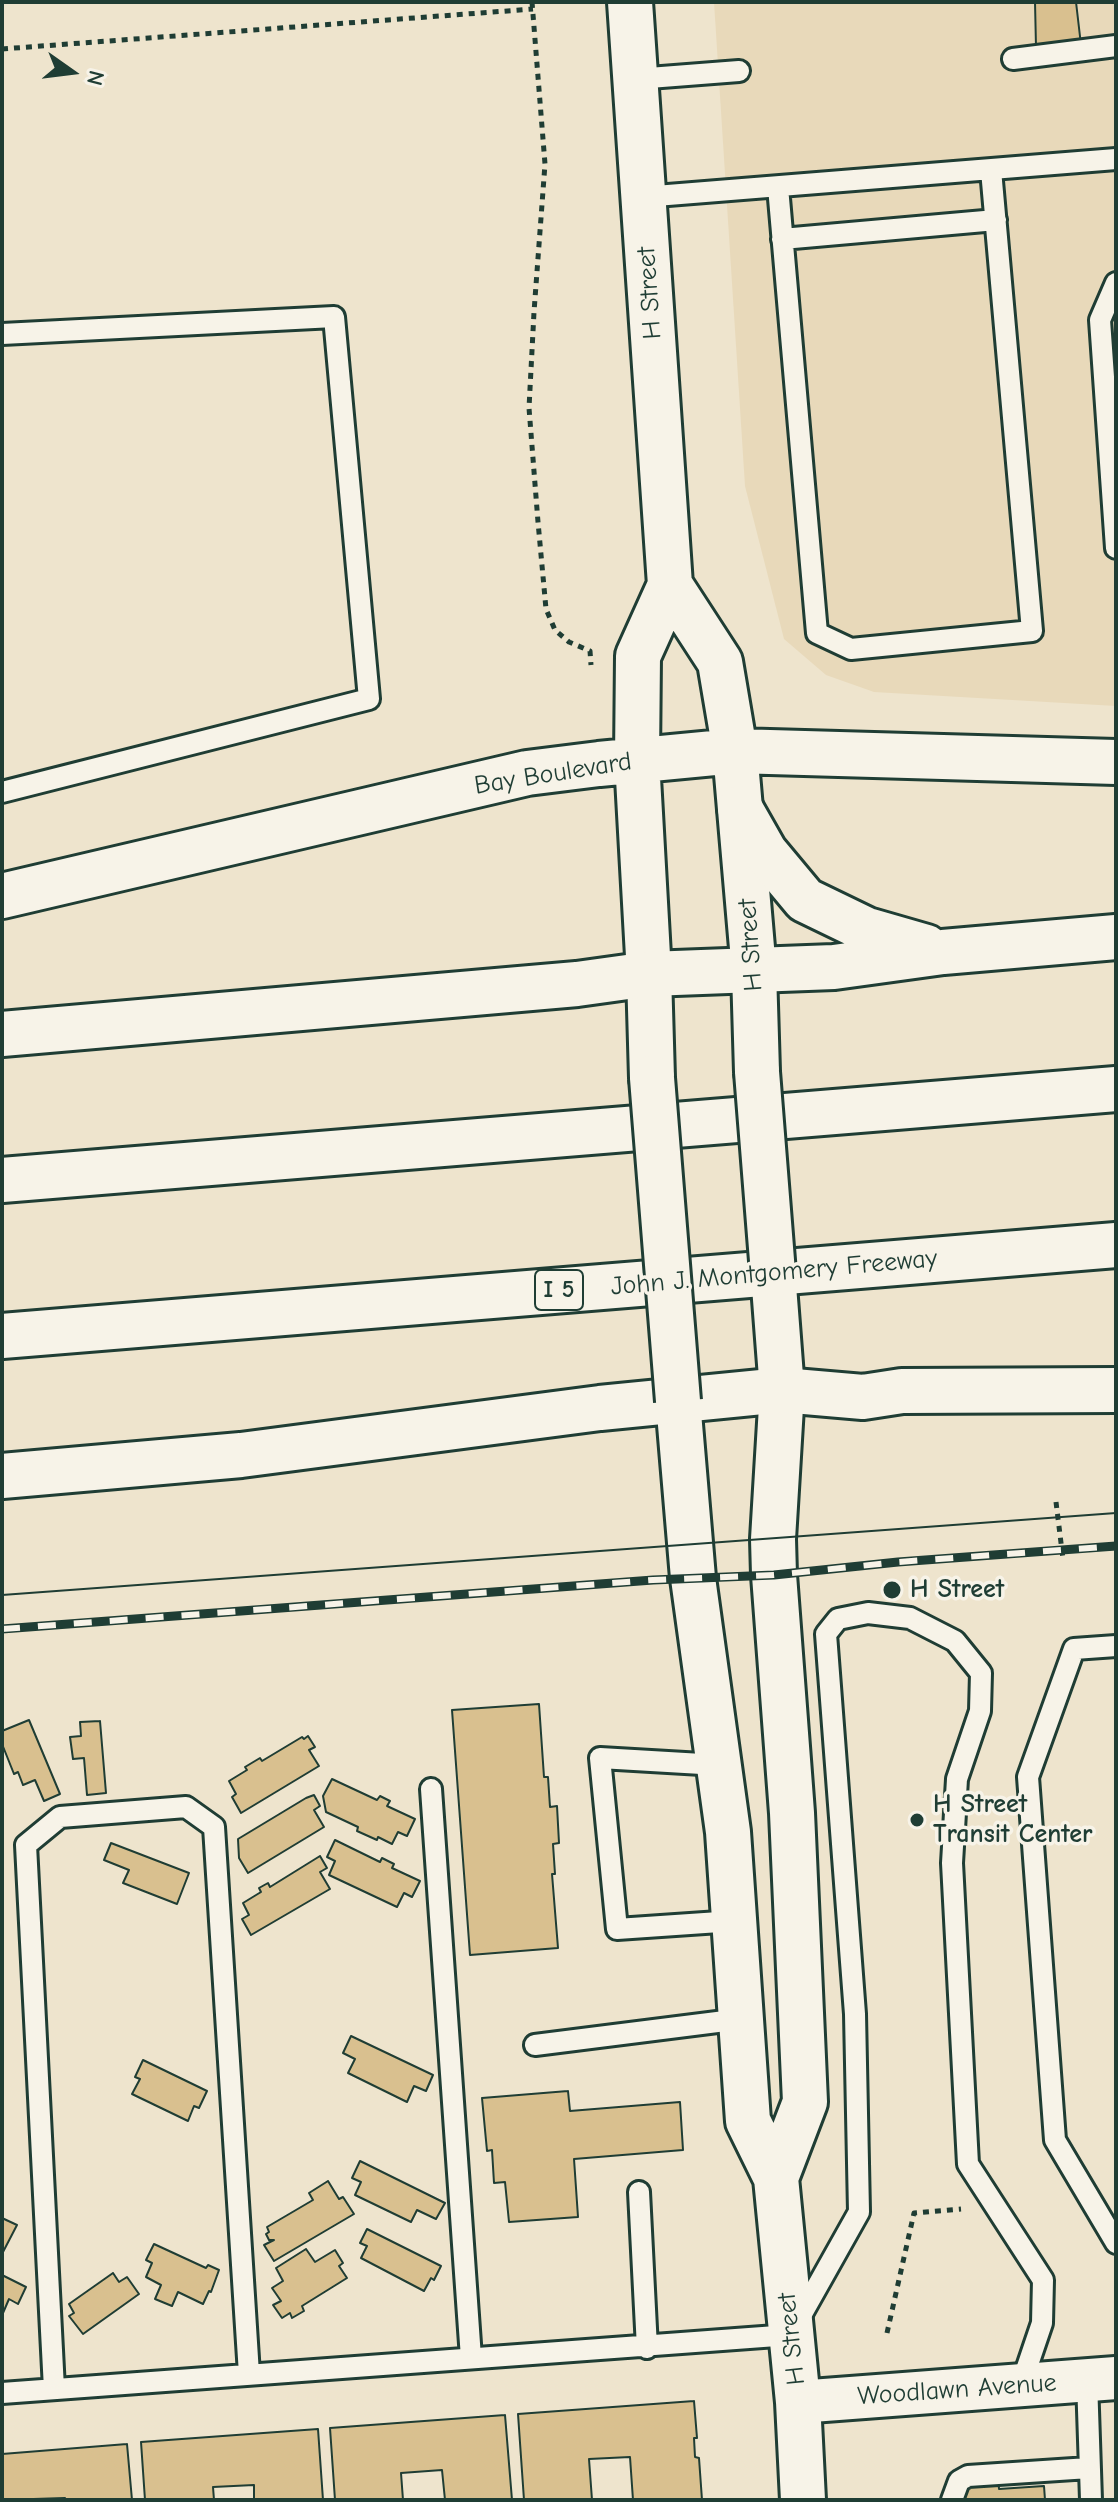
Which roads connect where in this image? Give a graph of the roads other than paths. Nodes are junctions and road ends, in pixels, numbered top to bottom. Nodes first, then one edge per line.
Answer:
1 (630, 2) edge
2 (1116, 46) edge
3 (1013, 59) dead end
4 (739, 71) dead end
5 (636, 79) junction
6 (1116, 159) edge
7 (991, 170) junction
8 (778, 187) junction
9 (643, 197) junction
10 (996, 220) junction
11 (782, 239) junction
12 (1116, 283) edge
13 (2, 334) edge
14 (1116, 548) edge
15 (670, 585) junction
16 (735, 751) junction
17 (637, 760) junction
18 (1116, 762) edge
19 (2, 792) edge
20 (740, 808) junction
21 (2, 896) edge
22 (1116, 937) edge
23 (943, 952) junction
24 (754, 971) junction
25 (649, 974) junction
26 (2, 1034) edge
27 (1116, 1089) edge
28 (2, 1180) edge
29 (1116, 1245) edge
30 (2, 1336) edge
31 (782, 1387) junction
32 (1116, 1390) edge
33 (678, 1401) junction
34 (2, 1476) edge
35 (1116, 1646) edge
36 (719, 1765) junction
37 (431, 1789) dead end
38 (734, 1921) junction
39 (741, 2019) junction
40 (535, 2045) dead end
41 (776, 2178) junction
42 (639, 2192) dead end
43 (1116, 2243) edge
44 (790, 2335) junction
45 (647, 2348) junction
46 (471, 2358) junction
47 (249, 2374) junction
48 (1101, 2379) edge
49 (1021, 2385) junction
50 (54, 2389) junction
51 (2, 2393) edge
52 (798, 2402) junction
53 (1089, 2468) junction
54 (803, 2500) edge
55 (952, 2500) edge
56 (1091, 2500) edge

1 - 5 main road, H Street
2 - 3 lane
4 - 5 lane
5 - 9 main road, H Street
6 - 7 lane
7 - 8 lane
7 - 10 lane
8 - 9 lane
8 - 11 lane
9 - 15 main road, H Street
10 - 11 lane
10 - 11 lane
12 - 14 lane
13 - 19 lane
15 - 16 main road, H Street
15 - 17 main road, H Street
16 - 17 main road, Bay Boulevard
16 - 18 main road, Bay Boulevard
16 - 20 main road, H Street
17 - 21 main road, Bay Boulevard
17 - 25 main road, H Street
20 - 23 main road
20 - 24 main road, H Street
22 - 23 main road
23 - 24 main road
24 - 25 main road
24 - 31 main road, H Street, bridge
25 - 26 main road
25 - 33 main road, H Street, bridge
27 - 28 main road
29 - 30 main road, John J. Montgomery Freeway / I 5
31 - 32 main road
31 - 33 main road
31 - 41 main road, H Street
33 - 34 main road
33 - 36 main road, H Street
35 - 43 lane
36 - 38 main road, H Street
36 - 38 lane
37 - 46 lane
38 - 39 main road, H Street
39 - 40 lane
39 - 41 main road, H Street
41 - 44 main road, H Street
42 - 45 lane
44 - 45 lane
44 - 49 lane
44 - 52 main road, H Street
45 - 46 lane
46 - 47 lane
47 - 50 lane
47 - 50 lane
48 - 49 street, Woodlawn Avenue
48 - 53 lane
49 - 52 street, Woodlawn Avenue
50 - 51 lane
52 - 54 main road, H Street
53 - 55 lane
53 - 56 lane

